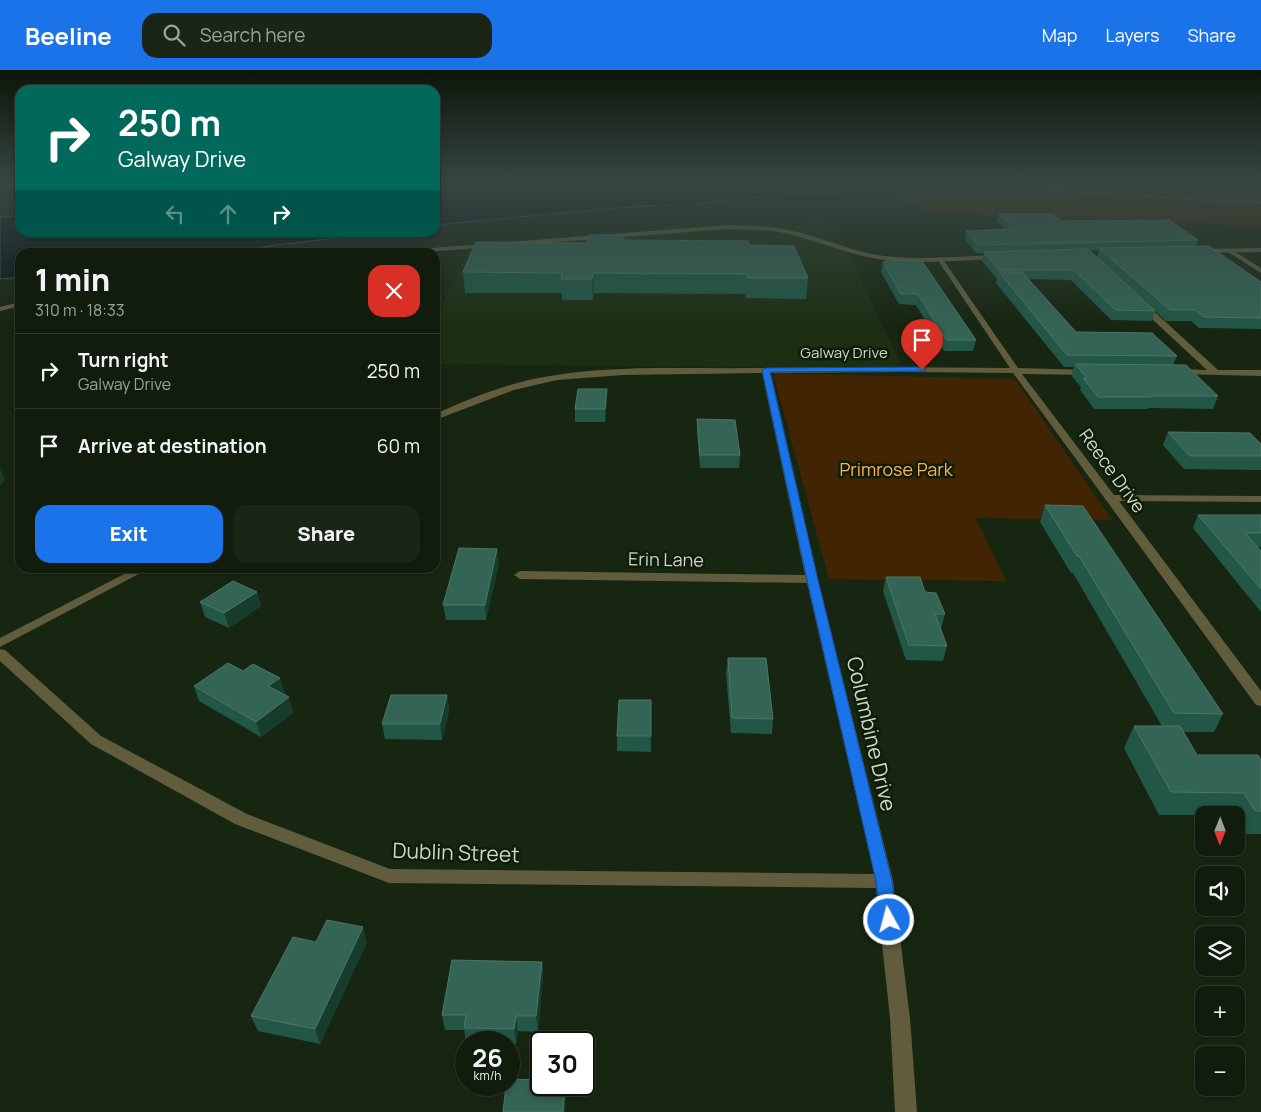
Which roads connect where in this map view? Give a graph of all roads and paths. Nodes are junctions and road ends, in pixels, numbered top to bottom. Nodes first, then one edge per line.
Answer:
1 (661, 232) edge
2 (780, 232) edge
3 (440, 249) edge
4 (1261, 250) edge
5 (1230, 251) junction
6 (1192, 252) edge
7 (1008, 256) edge
8 (940, 259) junction
9 (1261, 271) edge
10 (1137, 300) edge
11 (15, 305) edge
12 (0, 309) edge
13 (766, 370) junction
14 (1016, 371) junction
15 (1096, 372) edge
16 (1166, 372) edge
17 (1216, 373) junction
18 (1261, 373) edge
19 (440, 415) edge
20 (1109, 498) junction
21 (1261, 499) edge
22 (134, 573) edge
23 (520, 575) dead end
24 (812, 580) junction
25 (0, 643) edge
26 (0, 653) edge
27 (1261, 701) edge
28 (884, 881) junction
29 (906, 1112) edge

1 - 3 street
2 - 8 street
4 - 5 street
5 - 6 street
5 - 9 street
7 - 8 street
8 - 14 street, Reece Drive
10 - 17 street
11 - 12 street
13 - 14 street, Galway Drive
13 - 19 street, Galway Drive
13 - 24 street, Columbine Drive
14 - 15 street, Galway Drive
14 - 20 street, Reece Drive
16 - 17 street
17 - 18 street
20 - 21 street
20 - 27 street, Reece Drive
22 - 25 street
23 - 24 street, Erin Lane
24 - 28 street, Columbine Drive
26 - 28 street, Dublin Street
28 - 29 street, Columbine Drive

